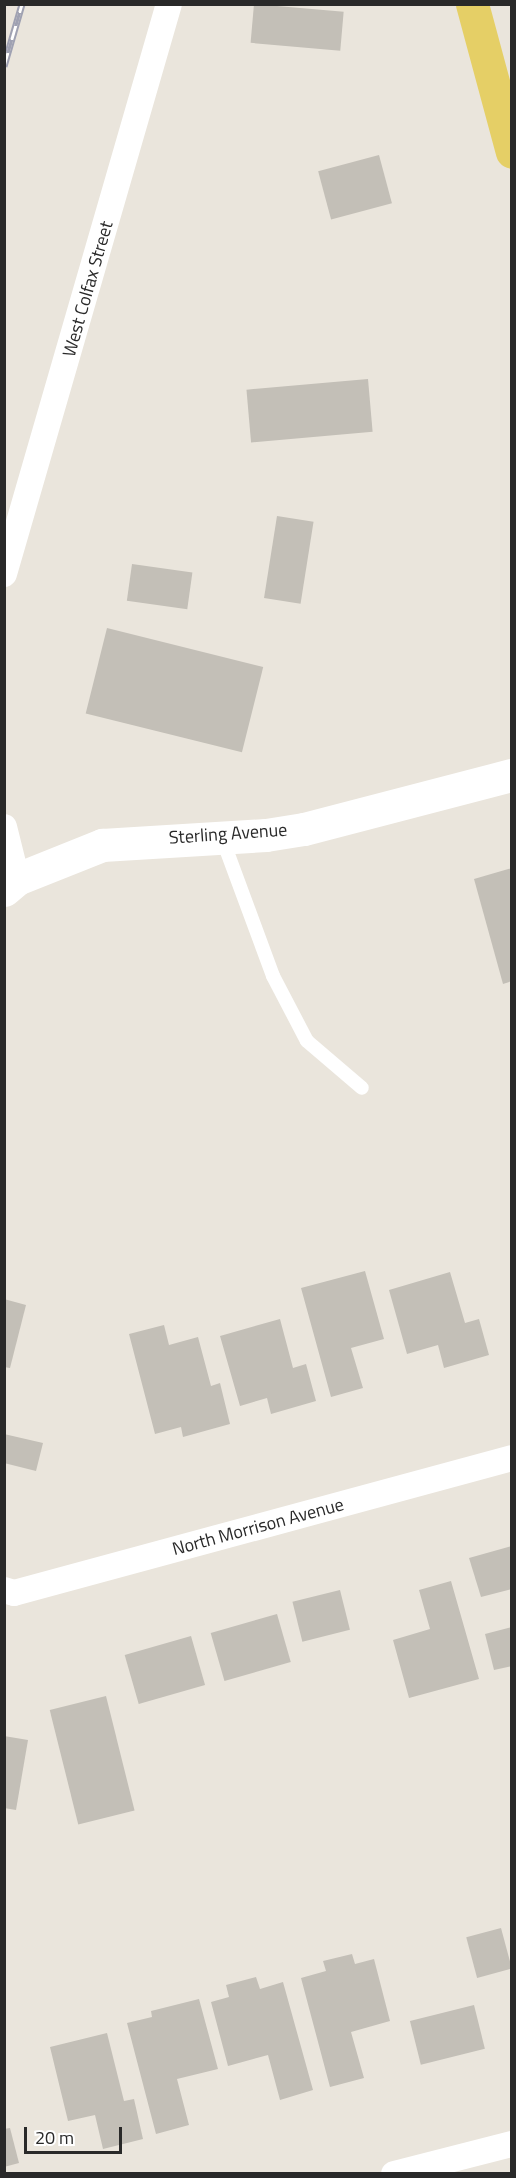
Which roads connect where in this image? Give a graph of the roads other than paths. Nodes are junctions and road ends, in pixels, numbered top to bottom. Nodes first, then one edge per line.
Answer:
1 (169, 4) edge
2 (472, 4) edge
3 (512, 152) edge
4 (4, 574) edge
5 (512, 775) edge
6 (4, 827) edge
7 (221, 836) junction
8 (11, 884) edge
9 (362, 1088) dead end
10 (512, 1458) edge
11 (4, 1590) edge
12 (512, 2144) edge
13 (459, 2165) edge
14 (394, 2174) edge

1 - 4 street, West Colfax Street
2 - 3 main road
5 - 7 street, Sterling Avenue
6 - 8 street
7 - 8 street, Sterling Avenue
7 - 9 lane
10 - 11 street, North Morrison Avenue
12 - 13 street
13 - 14 street

